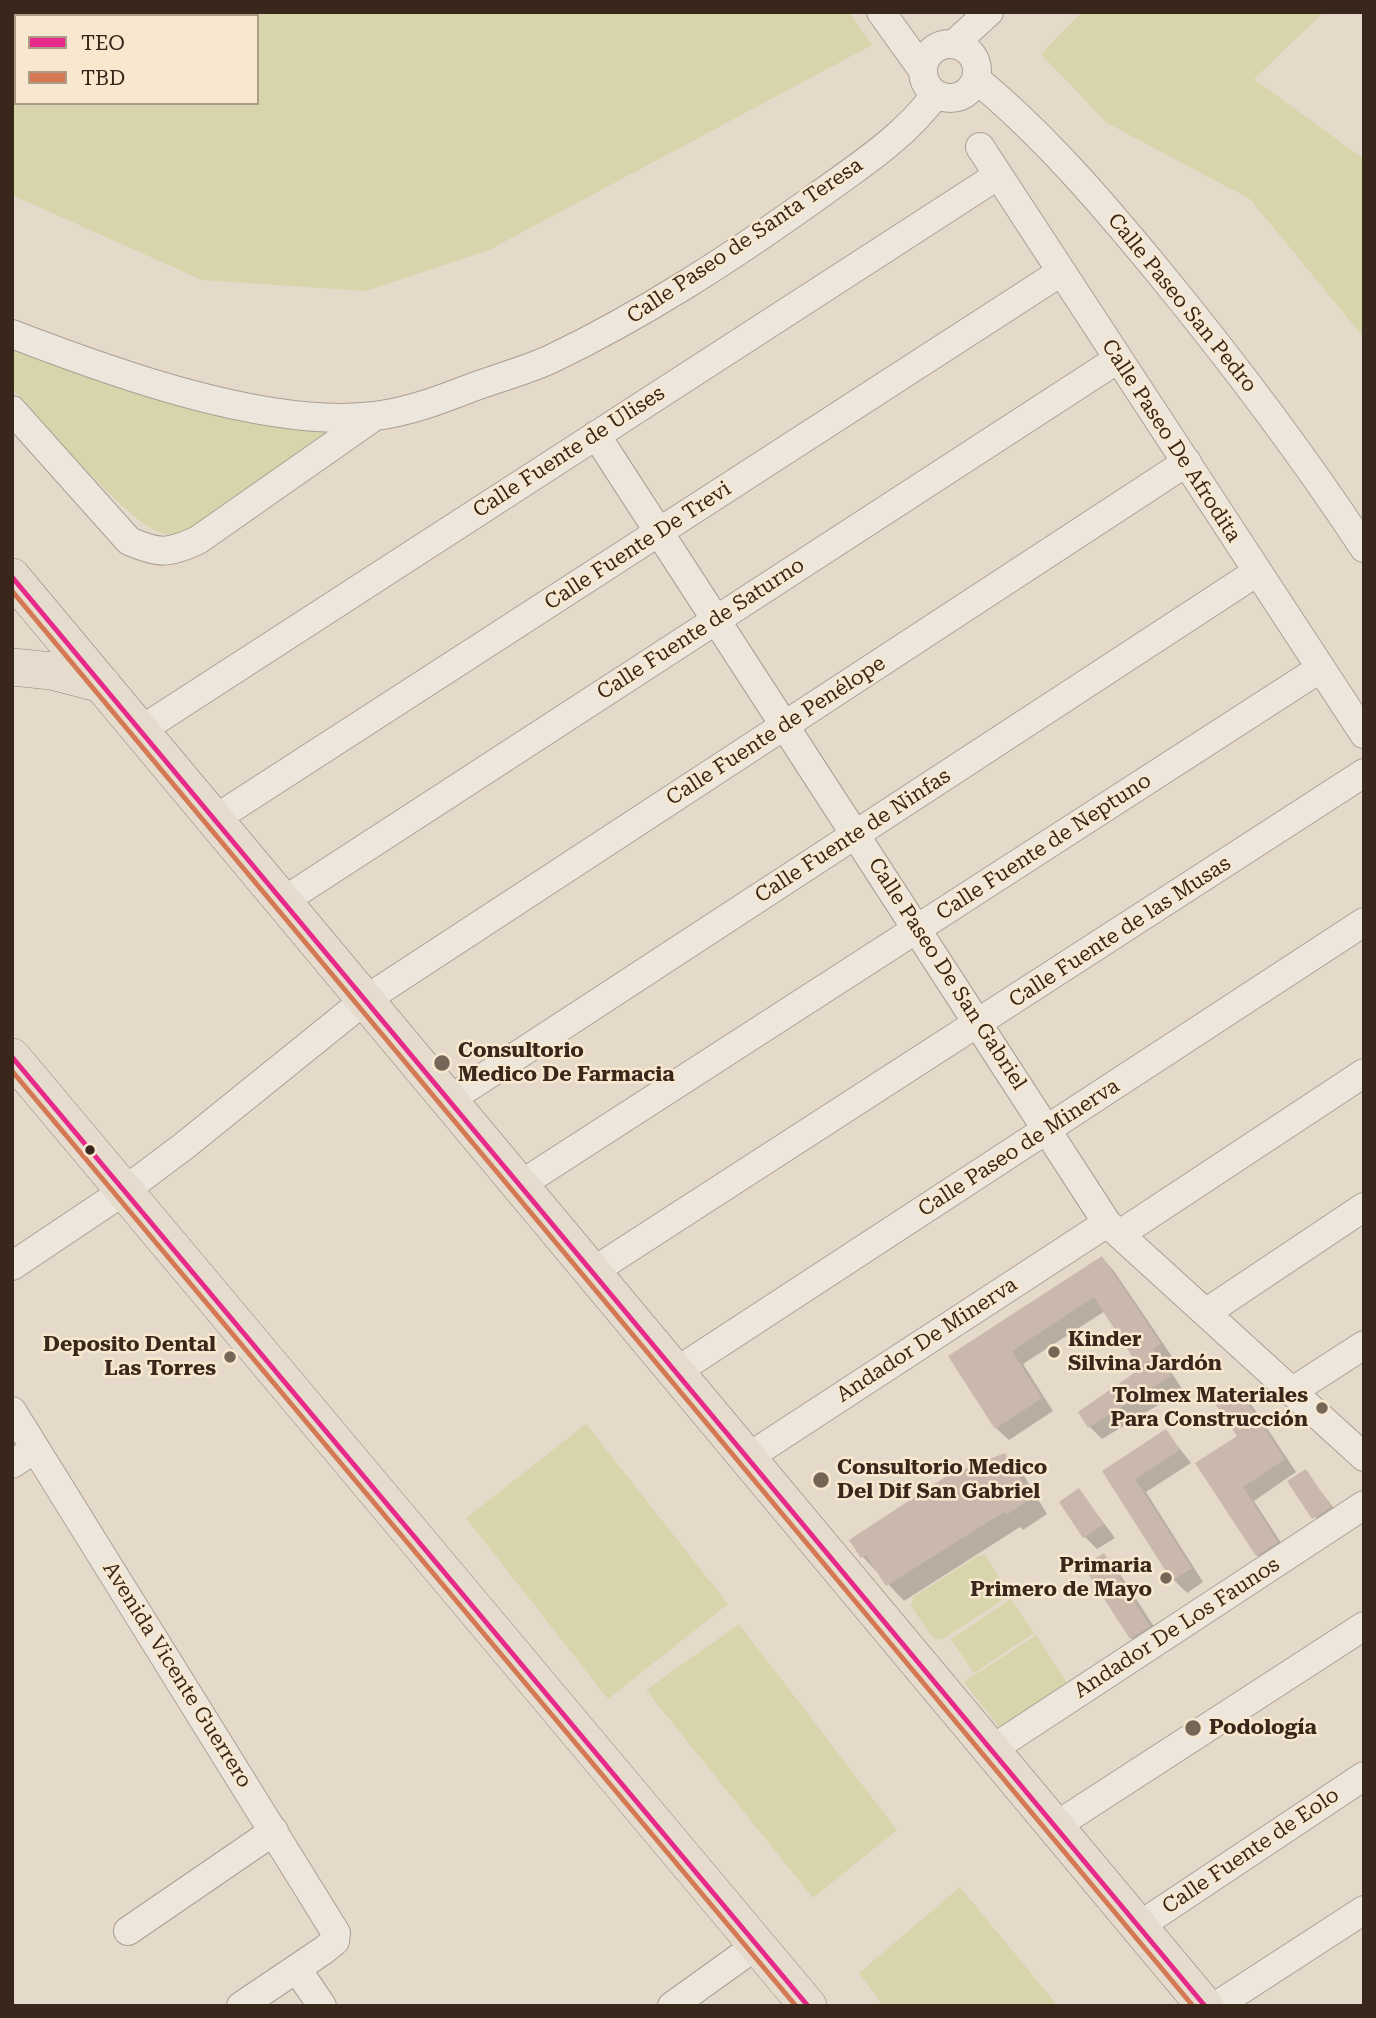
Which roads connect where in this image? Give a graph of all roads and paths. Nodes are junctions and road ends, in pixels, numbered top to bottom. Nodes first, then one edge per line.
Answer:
1 (881, 12) edge
2 (989, 12) edge
3 (954, 44) junction
4 (922, 69) junction
5 (976, 79) junction
6 (936, 94) junction
7 (980, 147) dead end
8 (997, 176) junction
9 (1060, 272) junction
10 (12, 334) edge
11 (1118, 359) junction
12 (12, 410) edge
13 (375, 416) junction
14 (596, 435) junction
15 (1187, 461) junction
16 (659, 532) junction
17 (1364, 548) edge
18 (1257, 572) junction
19 (12, 577) edge
20 (717, 618) junction
21 (12, 667) edge
22 (1321, 668) junction
23 (102, 684) junction
24 (785, 725) junction
25 (141, 730) junction
26 (1364, 734) edge
27 (1364, 773) edge
28 (215, 819) junction
29 (857, 834) junction
30 (285, 900) junction
31 (1364, 922) edge
32 (919, 928) junction
33 (365, 1000) junction
34 (979, 1024) junction
35 (12, 1057) edge
36 (1364, 1073) edge
37 (449, 1100) junction
38 (1046, 1130) junction
39 (520, 1185) junction
40 (124, 1191) junction
41 (1364, 1207) edge
42 (1114, 1228) junction
43 (12, 1266) edge
44 (592, 1272) junction
45 (1207, 1311) junction
46 (1364, 1345) edge
47 (674, 1373) junction
48 (1291, 1392) junction
49 (12, 1411) edge
50 (24, 1456) edge
51 (1364, 1457) edge
52 (747, 1458) junction
53 (1364, 1506) edge
54 (1364, 1626) edge
55 (990, 1750) junction
56 (1364, 1776) edge
57 (1054, 1827) junction
58 (274, 1831) junction
59 (1364, 1910) edge
60 (1139, 1926) junction
61 (128, 1931) dead end
62 (757, 1945) junction
63 (297, 1969) junction
64 (241, 2006) edge
65 (321, 2006) edge
66 (672, 2006) edge
67 (808, 2006) edge
68 (1205, 2006) edge
69 (1216, 2006) edge

1 - 4 street
2 - 3 street
3 - 4 street
3 - 5 street
4 - 6 street
5 - 6 street
5 - 17 street, Calle Paseo San Pedro
6 - 13 street, Calle Paseo de Santa Teresa
7 - 8 street, Calle Paseo De Afrodita
8 - 9 street, Calle Paseo De Afrodita
8 - 14 street, Calle Fuente de Ulises
9 - 11 street, Calle Paseo De Afrodita
9 - 16 street, Calle Fuente De Trevi
10 - 13 street, Calle Paseo de Santa Teresa
11 - 15 street, Calle Paseo De Afrodita
11 - 20 street, Calle Fuente de Saturno
12 - 13 street
14 - 16 street, Calle Paseo De San Gabriel
14 - 25 street, Calle Fuente de Ulises
15 - 18 street, Calle Paseo De Afrodita
15 - 24 street, Calle Fuente de Penélope
16 - 20 street, Calle Paseo De San Gabriel
16 - 28 street, Calle Fuente De Trevi
18 - 22 street, Calle Paseo De Afrodita
18 - 29 street, Calle Fuente de Ninfas
19 - 23 main road
20 - 24 street, Calle Paseo De San Gabriel
20 - 30 street, Calle Fuente de Saturno
21 - 23 main road
22 - 26 street, Calle Paseo De Afrodita
22 - 32 street, Calle Fuente de Neptuno
23 - 25 main road
24 - 29 street, Calle Paseo De San Gabriel
24 - 33 street, Calle Fuente de Penélope
25 - 28 main road
27 - 34 street, Calle Fuente de las Musas
28 - 30 main road
29 - 32 street, Calle Paseo De San Gabriel
29 - 37 street, Calle Fuente de Ninfas
30 - 33 main road
31 - 38 street, Calle Paseo de Minerva
32 - 34 street, Calle Paseo De San Gabriel
32 - 39 street, Calle Fuente de Neptuno
33 - 37 main road
33 - 40 street, Calle Fuente de Penélope
34 - 38 street, Calle Paseo De San Gabriel
34 - 44 street, Calle Fuente de las Musas
35 - 40 main road
36 - 42 street, Andador De Minerva
37 - 39 main road
38 - 42 street, Calle Paseo De San Gabriel
38 - 47 street, Calle Paseo de Minerva
39 - 44 main road
40 - 43 street, Calle Fuente de Penélope
40 - 62 main road
41 - 45 street
42 - 45 street, Calle Paseo De San Gabriel
42 - 52 street, Andador De Minerva
44 - 47 main road
45 - 48 street, Calle Paseo De San Gabriel
46 - 48 street
47 - 52 main road
48 - 51 street, Calle Paseo De San Gabriel
49 - 50 street, Avenida Vicente Guerrero
50 - 58 street, Avenida Vicente Guerrero
52 - 55 main road
53 - 55 street, Andador De Los Faunos
54 - 57 street
55 - 57 main road
56 - 60 street, Calle Fuente de Eolo
57 - 60 main road
58 - 61 street
58 - 63 street, Avenida Vicente Guerrero
59 - 69 street
60 - 68 main road
62 - 66 street
62 - 67 main road
63 - 64 street
63 - 65 street

